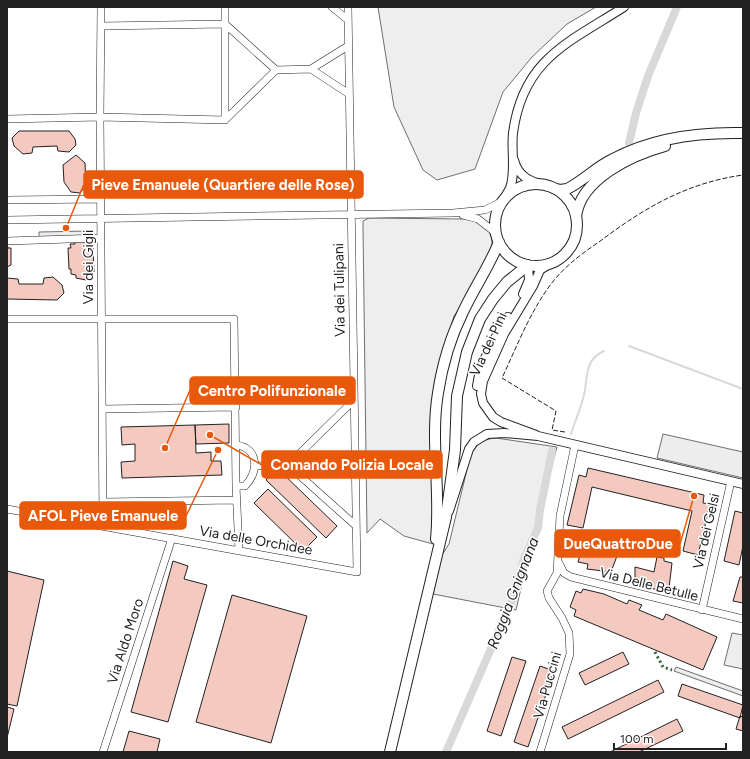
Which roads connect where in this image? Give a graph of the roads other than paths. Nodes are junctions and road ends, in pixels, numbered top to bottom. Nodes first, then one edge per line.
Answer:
1 (101, 7) edge
2 (225, 7) edge
3 (332, 7) edge
4 (348, 7) edge
5 (624, 7) edge
6 (348, 20) junction
7 (225, 24) junction
8 (101, 26) junction
9 (348, 46) junction
10 (311, 69) junction
11 (276, 70) junction
12 (349, 94) junction
13 (100, 117) junction
14 (7, 119) edge
15 (225, 120) junction
16 (743, 133) edge
17 (711, 134) junction
18 (512, 150) junction
19 (548, 186) junction
20 (101, 199) junction
21 (7, 200) edge
22 (503, 201) junction
23 (453, 213) junction
24 (351, 214) junction
25 (576, 217) junction
26 (102, 219) junction
27 (7, 220) edge
28 (497, 237) junction
29 (101, 238) junction
30 (7, 241) edge
31 (549, 264) junction
32 (528, 265) junction
33 (102, 318) junction
34 (7, 319) edge
35 (353, 401) junction
36 (236, 407) junction
37 (102, 409) junction
38 (504, 432) junction
39 (538, 436) junction
40 (236, 445) junction
41 (575, 445) junction
42 (288, 465) junction
43 (255, 466) junction
44 (731, 481) junction
45 (743, 484) edge
46 (236, 486) junction
47 (236, 500) junction
48 (104, 502) junction
49 (7, 509) edge
50 (446, 517) junction
51 (355, 525) junction
52 (103, 526) junction
53 (172, 538) junction
54 (239, 550) junction
55 (558, 561) junction
56 (357, 572) joint
57 (432, 573) junction
58 (702, 610) junction
59 (743, 619) edge
60 (103, 752) edge
61 (390, 752) edge
62 (540, 752) edge

1 - 8 street, Via dei Gigli
2 - 7 street
3 - 6 street
4 - 6 street, Via dei Tulipani
5 - 18 street
6 - 9 street, Via dei Tulipani
7 - 8 street
7 - 11 street
7 - 15 street
8 - 13 street, Via dei Gigli
9 - 10 street
9 - 12 street, Via dei Tulipani
10 - 11 street
10 - 12 street
11 - 15 street
12 - 24 street, Via dei Tulipani
13 - 14 street
13 - 15 street
13 - 20 street, Via dei Gigli
16 - 17 main road
17 - 19 main road
17 - 25 main road
18 - 19 street
18 - 22 street
19 - 22 main road
19 - 25 main road
20 - 21 street
20 - 26 street, Via dei Gigli
22 - 23 street
22 - 28 main road
23 - 24 street
23 - 28 street
24 - 26 street
24 - 35 street, Via dei Tulipani
25 - 31 main road
26 - 27 street
26 - 29 street, Via dei Gigli
28 - 32 main road
28 - 57 main road
29 - 30 street
29 - 33 street, Via dei Gigli
31 - 32 main road
31 - 39 street, Via dei Pini
32 - 38 street, Via dei Pini
32 - 50 main road
33 - 34 street
33 - 36 street
33 - 37 street, Via dei Gigli
35 - 42 street
35 - 51 street, Via dei Tulipani
36 - 37 street
36 - 40 street
37 - 48 street, Via dei Gigli
38 - 39 street, Via dei Pini
38 - 50 street, Via dei Pini
39 - 41 street, Via dei Pini
40 - 43 street
40 - 46 street
41 - 44 street, Via dei Pini
41 - 55 street
42 - 43 street
42 - 51 street
43 - 46 street
44 - 45 street, Via dei Pini
44 - 58 street, Via dei Gelsi
46 - 47 street
47 - 48 street
47 - 54 street
48 - 52 street, Via dei Gigli
49 - 52 street, Via delle Orchidee
50 - 57 main road
51 - 56 street, Via dei Tulipani
52 - 53 street, Via delle Orchidee
53 - 54 street, Via delle Orchidee
53 - 60 street, Via Aldo Moro
54 - 56 street, Via delle Orchidee
55 - 58 street, Via Delle Betulle
55 - 62 street, Via Puccini
57 - 61 main road
58 - 59 street, Via Delle Betulle

